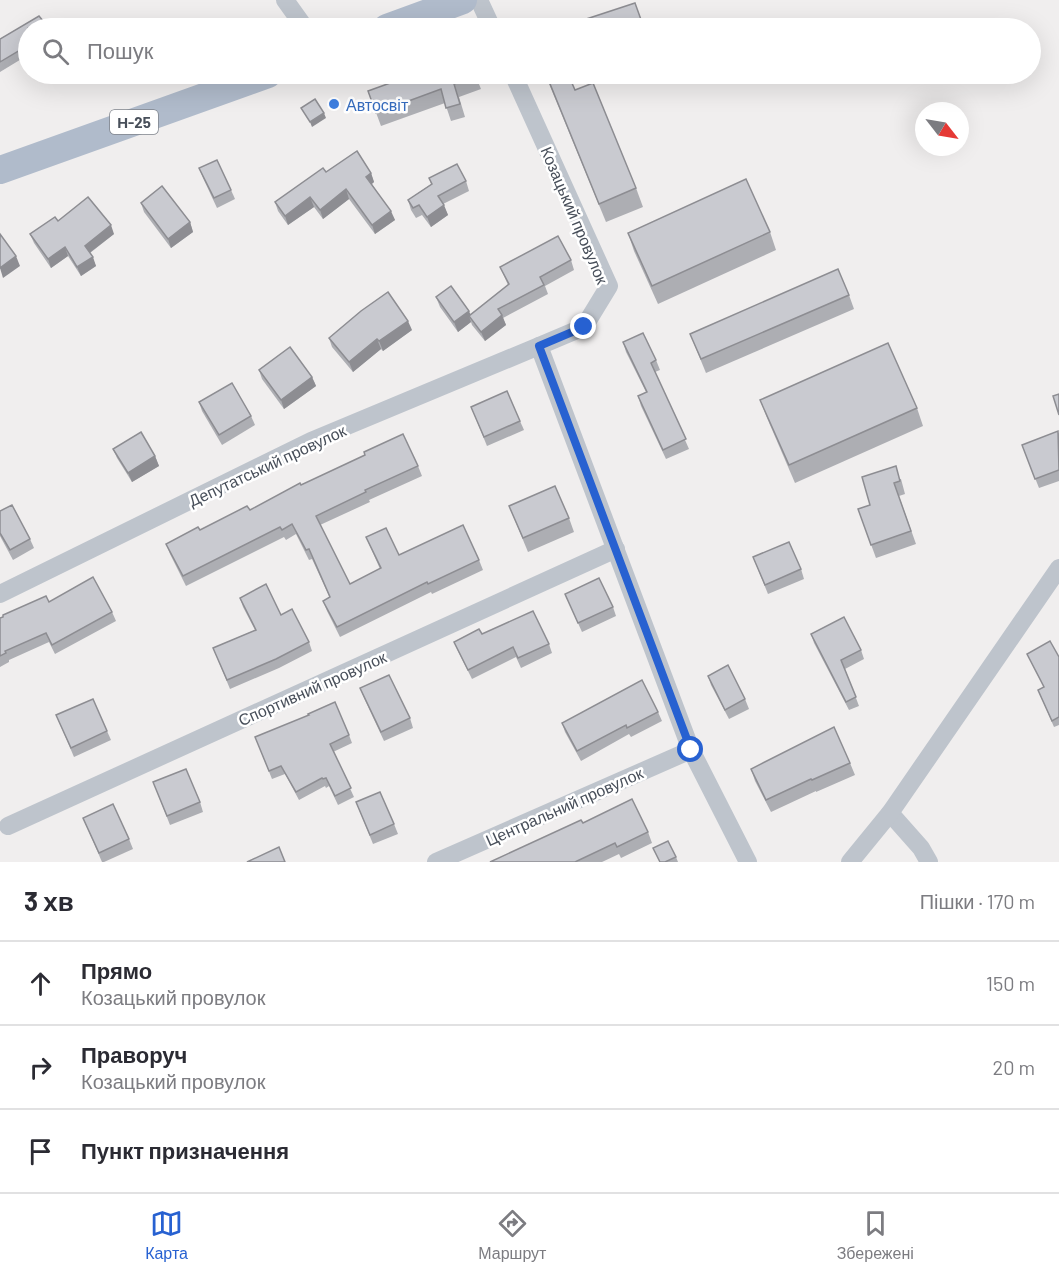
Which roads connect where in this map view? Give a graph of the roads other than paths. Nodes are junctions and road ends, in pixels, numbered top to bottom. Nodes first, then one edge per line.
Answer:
1 (285, 0) edge
2 (462, 0) edge
3 (479, 0) edge
4 (298, 18) edge
5 (414, 18) edge
6 (487, 18) edge
7 (240, 84) edge
8 (518, 84) edge
9 (0, 170) edge
10 (539, 346) junction
11 (616, 549) junction
12 (1059, 568) edge
13 (0, 594) edge
14 (691, 750) junction
15 (890, 813) junction
16 (8, 826) dead end
17 (436, 862) edge
18 (748, 862) edge
19 (850, 862) edge
20 (928, 862) edge

1 - 4 street
2 - 5 main road
3 - 6 street
7 - 9 main road, Н-25
8 - 10 street, Козацький провулок
10 - 11 street
10 - 13 street, Депутатський провулок
11 - 14 street
11 - 16 street, Спортивний провулок
12 - 15 street
14 - 17 street, Центральний провулок
14 - 18 street
15 - 19 street
15 - 20 street

